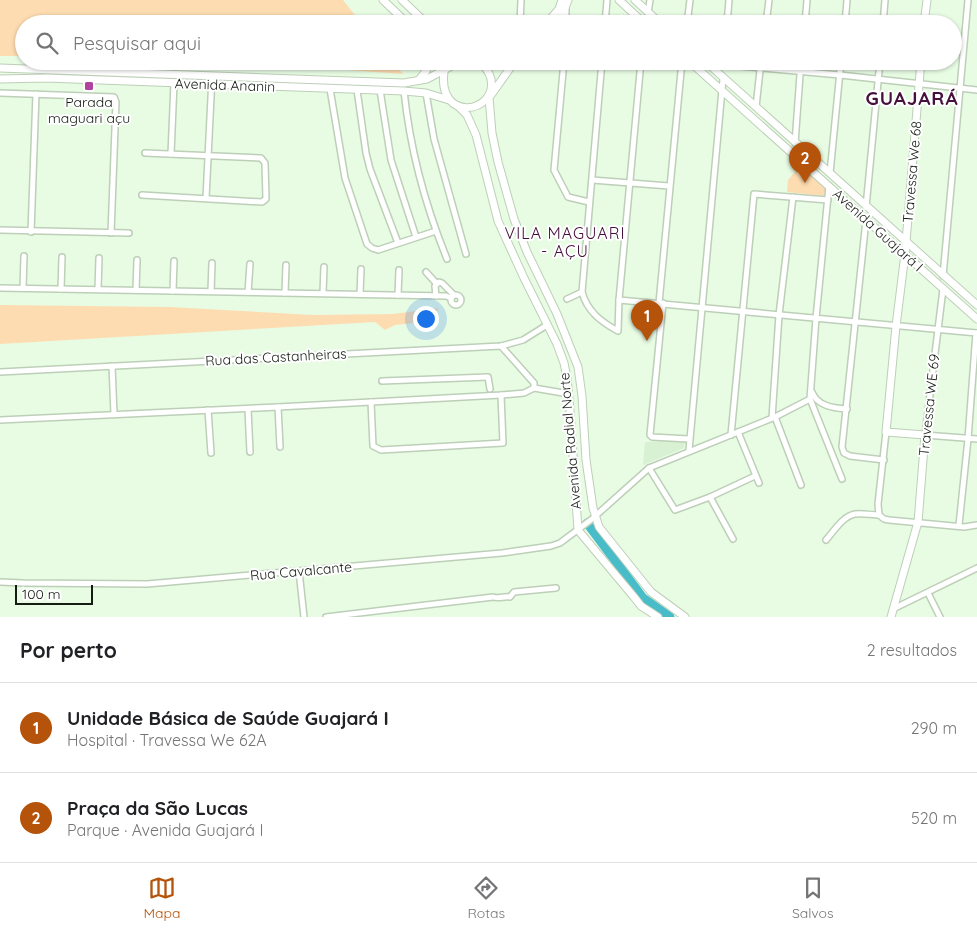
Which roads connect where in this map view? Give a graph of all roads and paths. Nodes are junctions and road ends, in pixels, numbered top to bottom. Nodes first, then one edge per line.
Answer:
1 (383, 0) edge
2 (402, 0) edge
3 (521, 0) edge
4 (562, 0) edge
5 (568, 0) edge
6 (607, 0) edge
7 (618, 0) edge
8 (635, 0) edge
9 (650, 0) edge
10 (690, 0) edge
11 (729, 0) edge
12 (769, 0) edge
13 (807, 0) edge
14 (847, 0) edge
15 (885, 0) edge
16 (927, 0) edge
17 (968, 0) edge
18 (566, 8) junction
19 (648, 13) junction
20 (399, 15) edge
21 (418, 15) edge
22 (520, 15) edge
23 (554, 15) edge
24 (562, 15) edge
25 (566, 15) edge
26 (606, 15) edge
27 (635, 15) edge
28 (650, 15) edge
29 (688, 15) edge
30 (728, 15) edge
31 (767, 15) edge
32 (805, 15) edge
33 (846, 15) edge
34 (884, 15) edge
35 (925, 15) edge
36 (962, 59) edge
37 (0, 68) edge
38 (15, 69) edge
39 (35, 70) edge
40 (427, 70) edge
41 (446, 70) joint
42 (486, 70) edge
43 (508, 70) edge
44 (563, 70) edge
45 (601, 70) edge
46 (640, 70) edge
47 (680, 70) edge
48 (699, 70) edge
49 (714, 70) edge
50 (760, 70) edge
51 (780, 70) edge
52 (840, 70) edge
53 (879, 70) edge
54 (920, 70) edge
55 (961, 70) edge
56 (800, 72) junction
57 (840, 75) junction
58 (0, 79) edge
59 (723, 79) junction
60 (878, 79) junction
61 (212, 80) junction
62 (418, 81) junction
63 (174, 83) junction
64 (919, 84) junction
65 (330, 89) junction
66 (959, 89) junction
67 (357, 90) junction
68 (380, 90) junction
69 (722, 90) junction
70 (977, 90) edge
71 (404, 91) junction
72 (0, 93) edge
73 (426, 93) junction
74 (36, 94) junction
75 (487, 99) junction
76 (449, 100) junction
77 (459, 107) junction
78 (756, 107) junction
79 (795, 143) junction
80 (144, 153) dead end
81 (171, 154) junction
82 (209, 156) junction
83 (830, 173) junction
84 (592, 180) junction
85 (630, 182) junction
86 (669, 186) junction
87 (829, 186) junction
88 (142, 194) dead end
89 (793, 197) junction
90 (206, 198) junction
91 (828, 200) junction
92 (589, 202) junction
93 (866, 207) junction
94 (866, 220) junction
95 (0, 230) edge
96 (436, 231) junction
97 (31, 232) junction
98 (111, 233) junction
99 (129, 233) dead end
100 (416, 237) junction
101 (906, 241) junction
102 (398, 243) junction
103 (466, 254) dead end
104 (905, 254) junction
105 (24, 256) dead end
106 (62, 257) dead end
107 (99, 258) dead end
108 (447, 259) dead end
109 (137, 260) dead end
110 (174, 261) dead end
111 (212, 263) dead end
112 (250, 264) dead end
113 (286, 266) dead end
114 (324, 267) dead end
115 (361, 268) dead end
116 (399, 270) dead end
117 (426, 272) dead end
118 (944, 276) junction
119 (436, 283) junction
120 (0, 288) edge
121 (23, 288) junction
122 (61, 289) junction
123 (98, 289) junction
124 (943, 289) junction
125 (136, 290) junction
126 (173, 291) junction
127 (211, 292) junction
128 (248, 292) junction
129 (582, 292) junction
130 (285, 293) junction
131 (323, 294) junction
132 (360, 294) junction
133 (398, 295) junction
134 (436, 296) junction
135 (566, 299) dead end
136 (619, 300) junction
137 (661, 303) junction
138 (977, 305) edge
139 (702, 307) junction
140 (743, 312) junction
141 (779, 315) junction
142 (816, 318) junction
143 (977, 319) edge
144 (856, 322) junction
145 (548, 324) junction
146 (896, 326) junction
147 (938, 330) junction
148 (976, 333) edge
149 (501, 346) junction
150 (112, 366) junction
151 (0, 372) edge
152 (382, 381) dead end
153 (534, 388) junction
154 (490, 389) dead end
155 (812, 391) junction
156 (569, 394) junction
157 (501, 395) junction
158 (810, 399) junction
159 (371, 402) junction
160 (278, 407) junction
161 (248, 409) junction
162 (847, 409) junction
163 (208, 410) junction
164 (114, 414) junction
165 (773, 417) junction
166 (0, 420) edge
167 (738, 432) junction
168 (886, 432) junction
169 (731, 435) junction
170 (926, 436) junction
171 (689, 439) junction
172 (968, 439) junction
173 (977, 439) edge
174 (280, 447) dead end
175 (689, 450) junction
176 (250, 452) dead end
177 (211, 453) dead end
178 (884, 460) junction
179 (649, 468) junction
180 (756, 476) junction
181 (842, 479) dead end
182 (759, 483) dead end
183 (801, 485) dead end
184 (710, 497) junction
185 (879, 514) junction
186 (594, 517) junction
187 (918, 522) junction
188 (959, 525) junction
189 (977, 525) edge
190 (581, 528) junction
191 (733, 539) dead end
192 (826, 540) dead end
193 (977, 568) edge
194 (299, 572) junction
195 (0, 582) edge
196 (556, 588) dead end
197 (928, 594) junction
198 (892, 613) edge
199 (304, 617) edge
200 (326, 617) edge
201 (658, 617) edge
202 (685, 617) edge
203 (940, 617) edge

1 - 20 main road
2 - 21 main road
3 - 22 street
4 - 23 main road
5 - 18 main road
6 - 26 street
7 - 27 main road
8 - 19 main road
9 - 19 street
10 - 29 street
11 - 30 street
12 - 31 street
13 - 32 street
14 - 33 street
15 - 34 street
16 - 35 main road
17 - 36 street
18 - 24 main road
18 - 25 street
19 - 28 main road
37 - 38 main road, Avenida Ananin
39 - 61 main road, Avenida Ananin
40 - 62 main road
41 - 62 main road, Avenida Ananin
41 - 76 main road
42 - 75 main road, Avenida Radial Norte
43 - 75 main road
44 - 92 street
45 - 84 street
46 - 85 street
47 - 86 street
48 - 69 main road, Avenida Guajará I
49 - 59 main road, Avenida Guajará I
50 - 78 street
51 - 56 street
52 - 57 street
53 - 60 street
54 - 64 main road, Travessa We 68
55 - 66 street
56 - 57 street
56 - 79 street
57 - 60 street
57 - 83 street
58 - 63 main road, Avenida Ananin
59 - 69 street
59 - 78 main road, Avenida Guajará I
60 - 64 street
60 - 93 street
61 - 62 main road, Avenida Ananin
61 - 63 main road, Avenida Ananin
61 - 65 main road, Avenida Ananin
61 - 82 street
63 - 81 street
64 - 66 street
64 - 101 main road, Travessa We 68
65 - 67 main road, Avenida Ananin
65 - 102 street
66 - 70 street
66 - 118 street
67 - 68 main road, Avenida Ananin
67 - 102 street
68 - 71 main road, Avenida Ananin
68 - 100 street
69 - 87 main road, Avenida Guajará I
69 - 139 street
71 - 73 main road, Avenida Ananin
71 - 96 street
72 - 74 street
73 - 76 main road, Avenida Ananin
73 - 103 street
74 - 97 street
74 - 98 street
75 - 77 main road
75 - 186 main road, Avenida Radial Norte
76 - 77 main road, Avenida Ananin
77 - 145 main road, Avenida Radial Norte
78 - 79 main road, Avenida Guajará I
79 - 83 main road, Avenida Guajará I
80 - 81 street
81 - 82 street
82 - 90 street
82 - 90 street
83 - 93 main road, Avenida Guajará I
84 - 85 street
84 - 92 street
85 - 86 street
85 - 136 street
86 - 137 street
87 - 91 street
87 - 94 main road, Avenida Guajará I
88 - 90 street
89 - 91 street
89 - 140 street
89 - 141 street
91 - 142 street
92 - 129 street
93 - 101 main road, Avenida Guajará I
94 - 104 main road, Avenida Guajará I
94 - 144 street
95 - 97 street
96 - 100 street
96 - 108 street
97 - 98 street
98 - 99 street
100 - 102 street
101 - 104 main road, Travessa We 68
101 - 118 main road, Avenida Guajará I
104 - 124 main road, Avenida Guajará I
104 - 146 main road, Travessa We 68
105 - 121 street
106 - 122 street
107 - 123 street
109 - 125 street
110 - 126 street
111 - 127 street
112 - 128 street
113 - 130 street
114 - 131 street
115 - 132 street
116 - 133 street
117 - 119 street
118 - 138 main road, Avenida Guajará I
119 - 134 street
119 - 134 street
120 - 121 street
121 - 122 street
122 - 123 street
123 - 125 street
124 - 143 main road, Avenida Guajará I
124 - 147 street, Travessa WE 69
125 - 126 street
126 - 127 street
127 - 128 street
128 - 130 street
129 - 135 street
129 - 136 street
130 - 131 street
131 - 132 street
132 - 133 street
133 - 134 street
136 - 137 street
137 - 139 street
137 - 171 street
139 - 140 street
139 - 171 street
140 - 141 street
140 - 169 street
141 - 142 street
141 - 165 street
142 - 144 street
142 - 155 street
144 - 146 street
144 - 162 street
145 - 149 street, Rua das Castanheiras
145 - 156 main road, Avenida Radial Norte
146 - 147 street
146 - 168 main road, Travessa We 68
147 - 148 street
147 - 170 street, Travessa WE 69
148 - 172 street
149 - 150 street, Rua das Castanheiras
149 - 153 street
150 - 151 street, Rua das Castanheiras
150 - 164 street
152 - 154 street
153 - 156 street
153 - 157 street
155 - 158 street
155 - 162 street
156 - 190 main road, Avenida Radial Norte
157 - 159 street
157 - 159 street
158 - 165 street, Rua Cavalcante
158 - 181 street
159 - 160 street
160 - 161 street
160 - 174 street
161 - 163 street
161 - 176 street
162 - 178 street
163 - 164 street
163 - 177 street
164 - 166 street
165 - 167 street, Rua Cavalcante
165 - 183 street
167 - 169 street, Rua Cavalcante
167 - 180 street
168 - 170 main road
168 - 178 street
169 - 175 street, Rua Cavalcante
170 - 172 street
170 - 187 main road, Travessa WE 69
171 - 175 street
172 - 173 street
172 - 188 street
175 - 179 street, Rua Cavalcante
178 - 185 street
179 - 184 street
179 - 186 street, Rua Cavalcante
180 - 182 street
180 - 184 street
184 - 191 street
185 - 187 street
185 - 192 street
186 - 190 street, Rua Cavalcante
186 - 202 main road, Avenida Radial Norte
187 - 188 street
187 - 198 main road, Travessa WE 69
188 - 189 street
190 - 194 street, Rua Cavalcante
190 - 201 main road, Avenida Radial Norte
193 - 197 street
194 - 195 street, Rua Cavalcante
194 - 199 street
196 - 200 street
197 - 198 street
197 - 203 street

